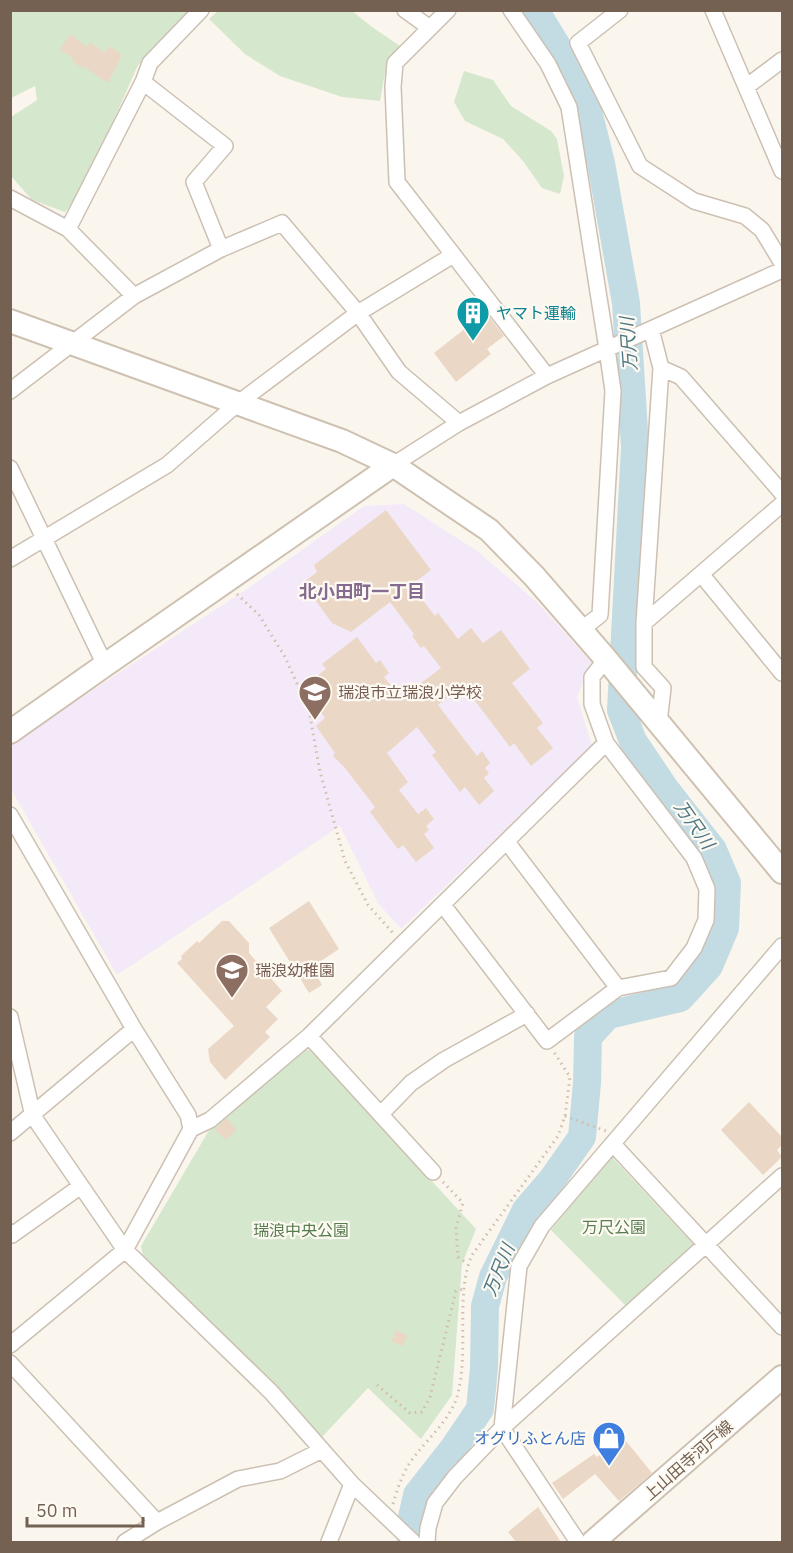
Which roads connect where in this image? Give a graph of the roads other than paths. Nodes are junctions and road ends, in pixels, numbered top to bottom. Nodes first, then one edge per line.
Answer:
1 (201, 10) edge
2 (405, 10) edge
3 (448, 10) edge
4 (511, 10) edge
5 (620, 10) edge
6 (713, 10) edge
7 (430, 28) junction
8 (783, 60) edge
9 (143, 82) junction
10 (746, 87) junction
11 (783, 171) edge
12 (10, 198) edge
13 (68, 229) junction
14 (221, 249) junction
15 (453, 255) junction
16 (783, 262) edge
17 (783, 270) edge
18 (134, 296) junction
19 (358, 313) junction
20 (10, 321) edge
21 (651, 329) junction
22 (71, 344) junction
23 (607, 349) junction
24 (661, 368) junction
25 (548, 376) junction
26 (10, 391) edge
27 (237, 404) junction
28 (459, 423) junction
29 (393, 465) junction
30 (10, 468) edge
31 (783, 493) edge
32 (783, 504) edge
33 (44, 538) junction
34 (10, 559) edge
35 (701, 574) junction
36 (644, 623) junction
37 (581, 630) junction
38 (606, 659) junction
39 (105, 665) junction
40 (783, 673) edge
41 (659, 722) junction
42 (10, 732) edge
43 (606, 743) junction
44 (10, 815) edge
45 (507, 842) junction
46 (783, 872) edge
47 (443, 905) junction
48 (783, 946) edge
49 (618, 988) junction
50 (526, 1014) junction
51 (10, 1017) edge
52 (134, 1029) junction
53 (309, 1036) junction
54 (381, 1114) junction
55 (33, 1116) junction
56 (191, 1129) junction
57 (10, 1133) edge
58 (613, 1144) junction
59 (433, 1172) road end
60 (783, 1176) edge
61 (81, 1186) junction
62 (10, 1232) edge
63 (706, 1245) junction
64 (125, 1250) junction
65 (783, 1327) edge
66 (10, 1345) edge
67 (10, 1363) edge
68 (783, 1377) edge
69 (501, 1428) junction
70 (322, 1450) junction
71 (352, 1484) junction
72 (157, 1522) junction
73 (125, 1542) edge
74 (329, 1542) edge
75 (413, 1542) edge
76 (426, 1542) edge
77 (578, 1542) edge
78 (593, 1542) edge

1 - 9 street
2 - 7 street
3 - 7 street
4 - 23 street
5 - 16 street
6 - 10 street
7 - 15 street
8 - 10 street
9 - 13 street
9 - 14 street
10 - 11 street
12 - 13 street
13 - 18 street
14 - 18 street
14 - 19 street
15 - 19 street
15 - 25 street
17 - 21 street
18 - 22 street
19 - 27 street
19 - 28 street
20 - 22 street
21 - 23 street
21 - 24 street
22 - 26 street
22 - 27 street
23 - 25 street
23 - 37 street
24 - 31 street
24 - 36 street
25 - 28 street
27 - 29 street
27 - 33 street
28 - 29 street
29 - 37 street
29 - 39 street
30 - 33 street
32 - 35 street
33 - 34 street
33 - 39 street
35 - 36 street
35 - 40 street
36 - 41 street
37 - 38 street
38 - 41 street
38 - 43 street
39 - 42 street
41 - 46 street
43 - 45 street
43 - 49 street
44 - 52 street
45 - 47 street
45 - 49 street
47 - 50 street
47 - 53 street
48 - 58 street
49 - 50 street
50 - 54 street
51 - 55 street
52 - 55 street
52 - 56 street
53 - 54 street
53 - 56 street
54 - 59 street
55 - 57 street
55 - 61 street
56 - 64 street
58 - 63 street
58 - 69 street
60 - 63 street
61 - 62 street
61 - 64 street
63 - 65 street
63 - 69 street
64 - 66 street
64 - 70 street
67 - 72 street
68 - 78 street, 上山田寺河戸線
69 - 76 street
69 - 77 street
70 - 71 street
70 - 72 street
71 - 74 street
71 - 75 street
72 - 73 street

